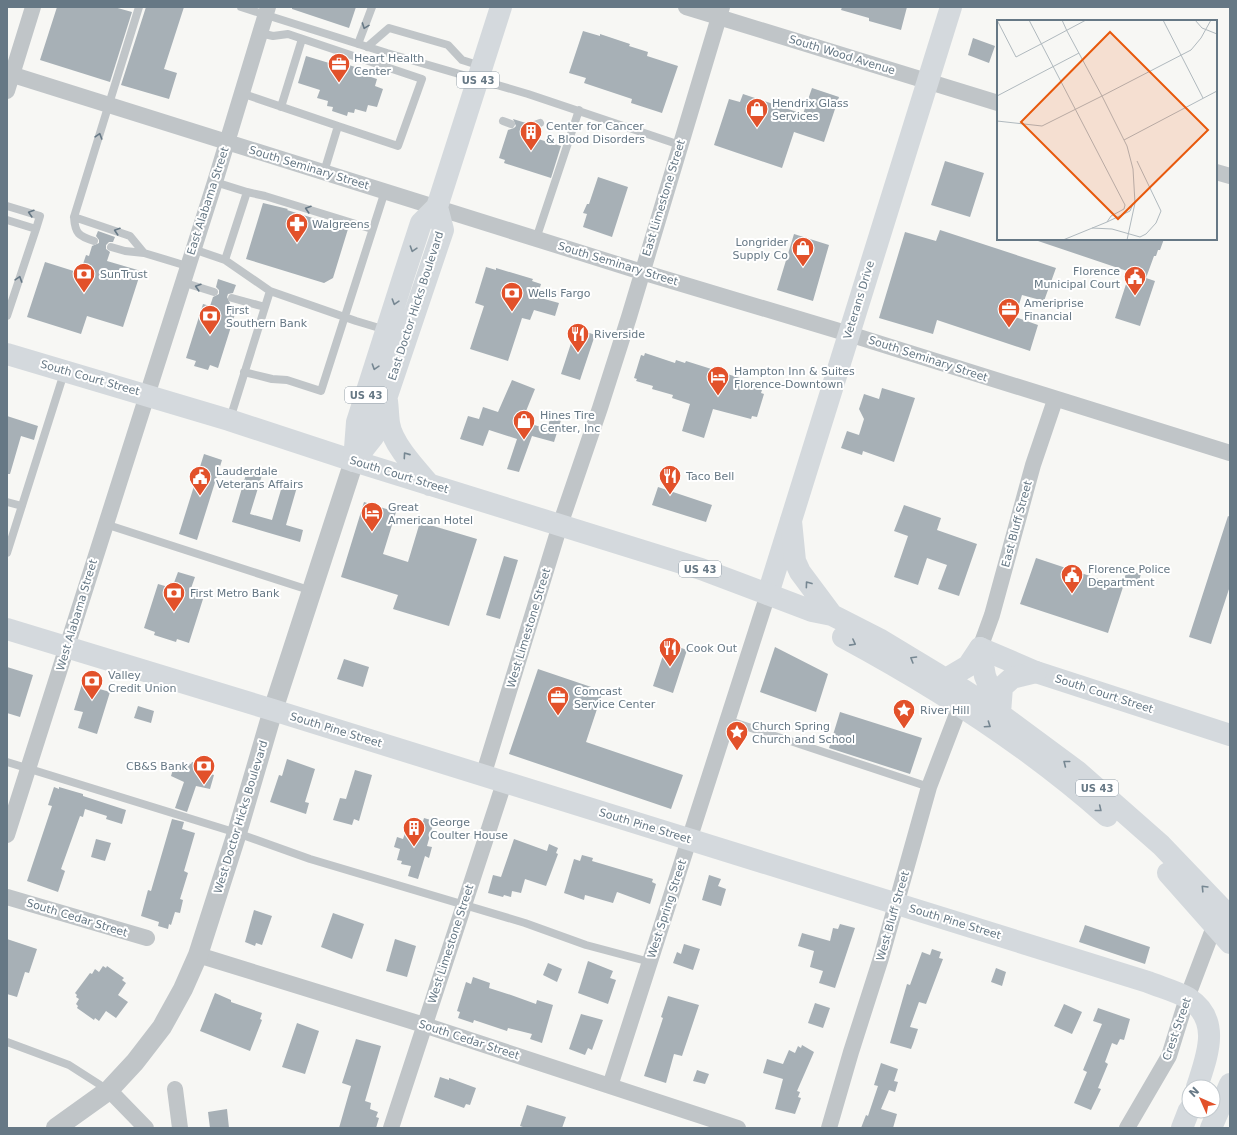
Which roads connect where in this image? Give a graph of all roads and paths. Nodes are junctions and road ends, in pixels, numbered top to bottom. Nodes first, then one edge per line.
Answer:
1 (33, 7) edge
2 (139, 7) edge
3 (241, 7) edge
4 (372, 7) edge
5 (501, 7) edge
6 (686, 7) edge
7 (951, 7) edge
8 (266, 11) edge
9 (720, 12) edge
10 (260, 33) junction
11 (302, 39) junction
12 (362, 46) junction
13 (480, 73) junction
14 (10, 74) edge
15 (928, 82) junction
16 (7, 91) edge
17 (241, 94) junction
18 (997, 103) edge
19 (109, 106) junction
20 (281, 107) junction
21 (579, 110) junction
22 (540, 123) dead end
23 (338, 126) junction
24 (527, 128) dead end
25 (227, 142) junction
26 (680, 145) junction
27 (324, 172) junction
28 (1217, 172) edge
29 (1230, 176) edge
30 (214, 182) junction
31 (385, 191) junction
32 (246, 192) junction
33 (7, 206) edge
34 (437, 207) junction
35 (74, 217) junction
36 (7, 220) edge
37 (36, 229) junction
38 (372, 229) junction
39 (536, 239) junction
40 (94, 241) dead end
41 (111, 247) dead end
42 (192, 249) junction
43 (144, 253) junction
44 (225, 260) junction
45 (187, 266) junction
46 (642, 272) junction
47 (182, 282) junction
48 (270, 291) junction
49 (214, 292) dead end
50 (232, 298) dead end
51 (264, 307) junction
52 (7, 316) edge
53 (344, 317) junction
54 (387, 330) junction
55 (849, 334) junction
56 (7, 354) edge
57 (65, 371) junction
58 (244, 372) junction
59 (146, 395) junction
60 (387, 396) junction
61 (1054, 400) junction
62 (229, 420) junction
63 (1230, 453) edge
64 (354, 461) junction
65 (430, 485) junction
66 (7, 502) edge
67 (22, 506) junction
68 (790, 521) junction
69 (105, 524) junction
70 (560, 525) junction
71 (7, 553) edge
72 (312, 591) junction
73 (768, 594) junction
74 (822, 613) junction
75 (7, 629) edge
76 (66, 648) junction
77 (980, 648) junction
78 (1036, 672) junction
79 (946, 679) junction
80 (960, 706) junction
81 (273, 710) junction
82 (1000, 714) junction
83 (727, 720) junction
84 (1230, 735) edge
85 (7, 762) edge
86 (28, 768) junction
87 (483, 776) junction
88 (504, 783) junction
89 (929, 787) junction
90 (237, 833) junction
91 (7, 834) edge
92 (689, 840) junction
93 (7, 897) edge
94 (896, 904) junction
95 (464, 905) junction
96 (1222, 921) edge
97 (147, 938) dead end
98 (1230, 943) edge
99 (198, 955) junction
100 (650, 962) junction
101 (1187, 998) junction
102 (424, 1025) junction
103 (7, 1042) edge
104 (1199, 1079) edge
105 (1230, 1084) edge
106 (610, 1086) junction
107 (175, 1089) dead end
108 (108, 1090) junction
109 (1230, 1118) edge
110 (56, 1128) edge
111 (146, 1128) edge
112 (180, 1128) edge
113 (391, 1128) edge
114 (738, 1128) edge
115 (829, 1128) edge
116 (1127, 1128) edge
117 (1211, 1128) edge
118 (1225, 1128) edge

1 - 14 street
2 - 19 lane
3 - 8 lane
4 -> 12 lane
5 - 13 main road, East Doctor Hicks Boulevard / US 43
6 - 9 street, South Wood Avenue
7 - 15 main road, Veterans Drive
8 - 10 street, East Alabama Street
8 - 12 lane
9 - 15 street, South Wood Avenue
9 - 26 street, East Limestone Street
10 - 11 lane
10 - 17 street, East Alabama Street
11 - 20 lane
11 - 23 lane
12 - 13 lane
12 - 13 lane
13 - 21 lane
13 - 34 main road, East Doctor Hicks Boulevard / US 43
14 - 16 street
14 - 19 street, South Seminary Street
15 - 18 street, South Wood Avenue
15 - 55 main road, Veterans Drive
17 - 20 lane
17 - 25 street, East Alabama Street
19 - 25 street, South Seminary Street
35 -> 19 lane
20 - 23 lane
21 - 26 lane
21 - 39 lane
22 - 24 lane
23 - 27 lane
25 - 27 street, South Seminary Street
25 - 30 street, East Alabama Street
26 - 46 street, East Limestone Street
27 - 31 street, South Seminary Street
28 - 29 street
30 - 32 lane
30 - 42 street, East Alabama Street
31 - 34 street, South Seminary Street
31 - 38 lane
38 -> 32 lane
32 - 44 lane
37 -> 33 lane
34 - 39 street, South Seminary Street
34 -> 54 main road, East Doctor Hicks Boulevard / US 43
34 - 60 main road, East Doctor Hicks Boulevard / US 43
35 - 40 lane
43 -> 35 lane
36 - 37 lane
52 -> 37 lane
38 - 53 lane
39 - 46 street, South Seminary Street
41 - 43 lane
42 - 44 lane
42 - 45 street, East Alabama Street
43 - 45 lane
44 - 48 lane
45 - 47 street, East Alabama Street
46 - 55 street, South Seminary Street
46 - 70 street, East Limestone Street
49 -> 47 lane
47 - 59 street, East Alabama Street
48 - 51 lane
48 - 53 lane
50 - 51 lane
51 - 58 lane
53 - 54 lane
53 - 58 lane
54 -> 64 main road, East Doctor Hicks Boulevard / US 43
55 - 61 street, South Seminary Street
55 - 68 main road, Veterans Drive
56 - 57 main road, South Court Street
57 - 59 main road, South Court Street
57 - 67 lane
58 - 62 lane
59 - 62 main road, South Court Street
59 - 69 street, West Alabama Street
60 - 64 main road, East Doctor Hicks Boulevard
65 -> 60 main road, US 43
61 - 63 street, South Seminary Street
61 - 77 street, East Bluff Street
62 - 64 main road, South Court Street
64 - 65 main road, South Court Street / US 43
64 - 72 street, West Doctor Hicks Boulevard
65 - 70 main road, South Court Street / US 43
66 - 67 lane
67 - 71 lane
68 - 73 main road, Veterans Drive
74 -> 68 main road
69 - 72 lane
69 - 76 street, West Alabama Street
70 - 73 main road, South Court Street / US 43
70 - 87 street, West Limestone Street
72 - 81 street, West Doctor Hicks Boulevard
73 - 74 main road, South Court Street / US 43
73 - 83 street, West Spring Street
79 -> 74 main road, US 43
74 -> 80 main road, US 43
75 - 76 main road, South Pine Street
76 - 81 main road, South Pine Street
76 - 86 street, West Alabama Street
77 - 78 main road, South Court Street
77 - 79 main road
77 - 82 main road
78 - 82 main road
78 - 84 main road, South Court Street
79 - 82 main road, US 43
80 - 89 street, West Bluff Street
80 -> 96 main road, US 43
81 - 87 main road, South Pine Street
81 - 90 street, West Doctor Hicks Boulevard
96 -> 82 main road, US 43
83 - 89 lane
83 - 92 street, West Spring Street
85 - 86 lane
86 - 90 lane
86 - 91 street, West Alabama Street
87 - 88 main road, South Pine Street
88 - 92 main road, South Pine Street
88 - 95 street, West Limestone Street
89 - 94 street, West Bluff Street
90 - 95 lane
90 - 99 street, West Doctor Hicks Boulevard
92 - 94 main road, South Pine Street
92 - 100 street, West Spring Street
93 - 97 street, South Cedar Street
94 - 101 main road, South Pine Street
94 - 115 street, West Bluff Street
95 - 100 lane
95 - 102 street, West Limestone Street
96 - 98 main road, US 43
96 - 101 street, Crest Street
99 - 102 street, South Cedar Street
99 - 108 street, West Doctor Hicks Boulevard
100 - 106 street, West Spring Street
101 - 104 main road, South Pine Street
101 - 116 street, Crest Street
102 - 106 street, South Cedar Street
102 - 113 street, West Limestone Street
103 - 108 lane
105 - 117 main road
106 - 114 street, South Cedar Street
107 - 112 street
108 - 110 street, West Doctor Hicks Boulevard
108 - 111 street
109 - 118 main road

